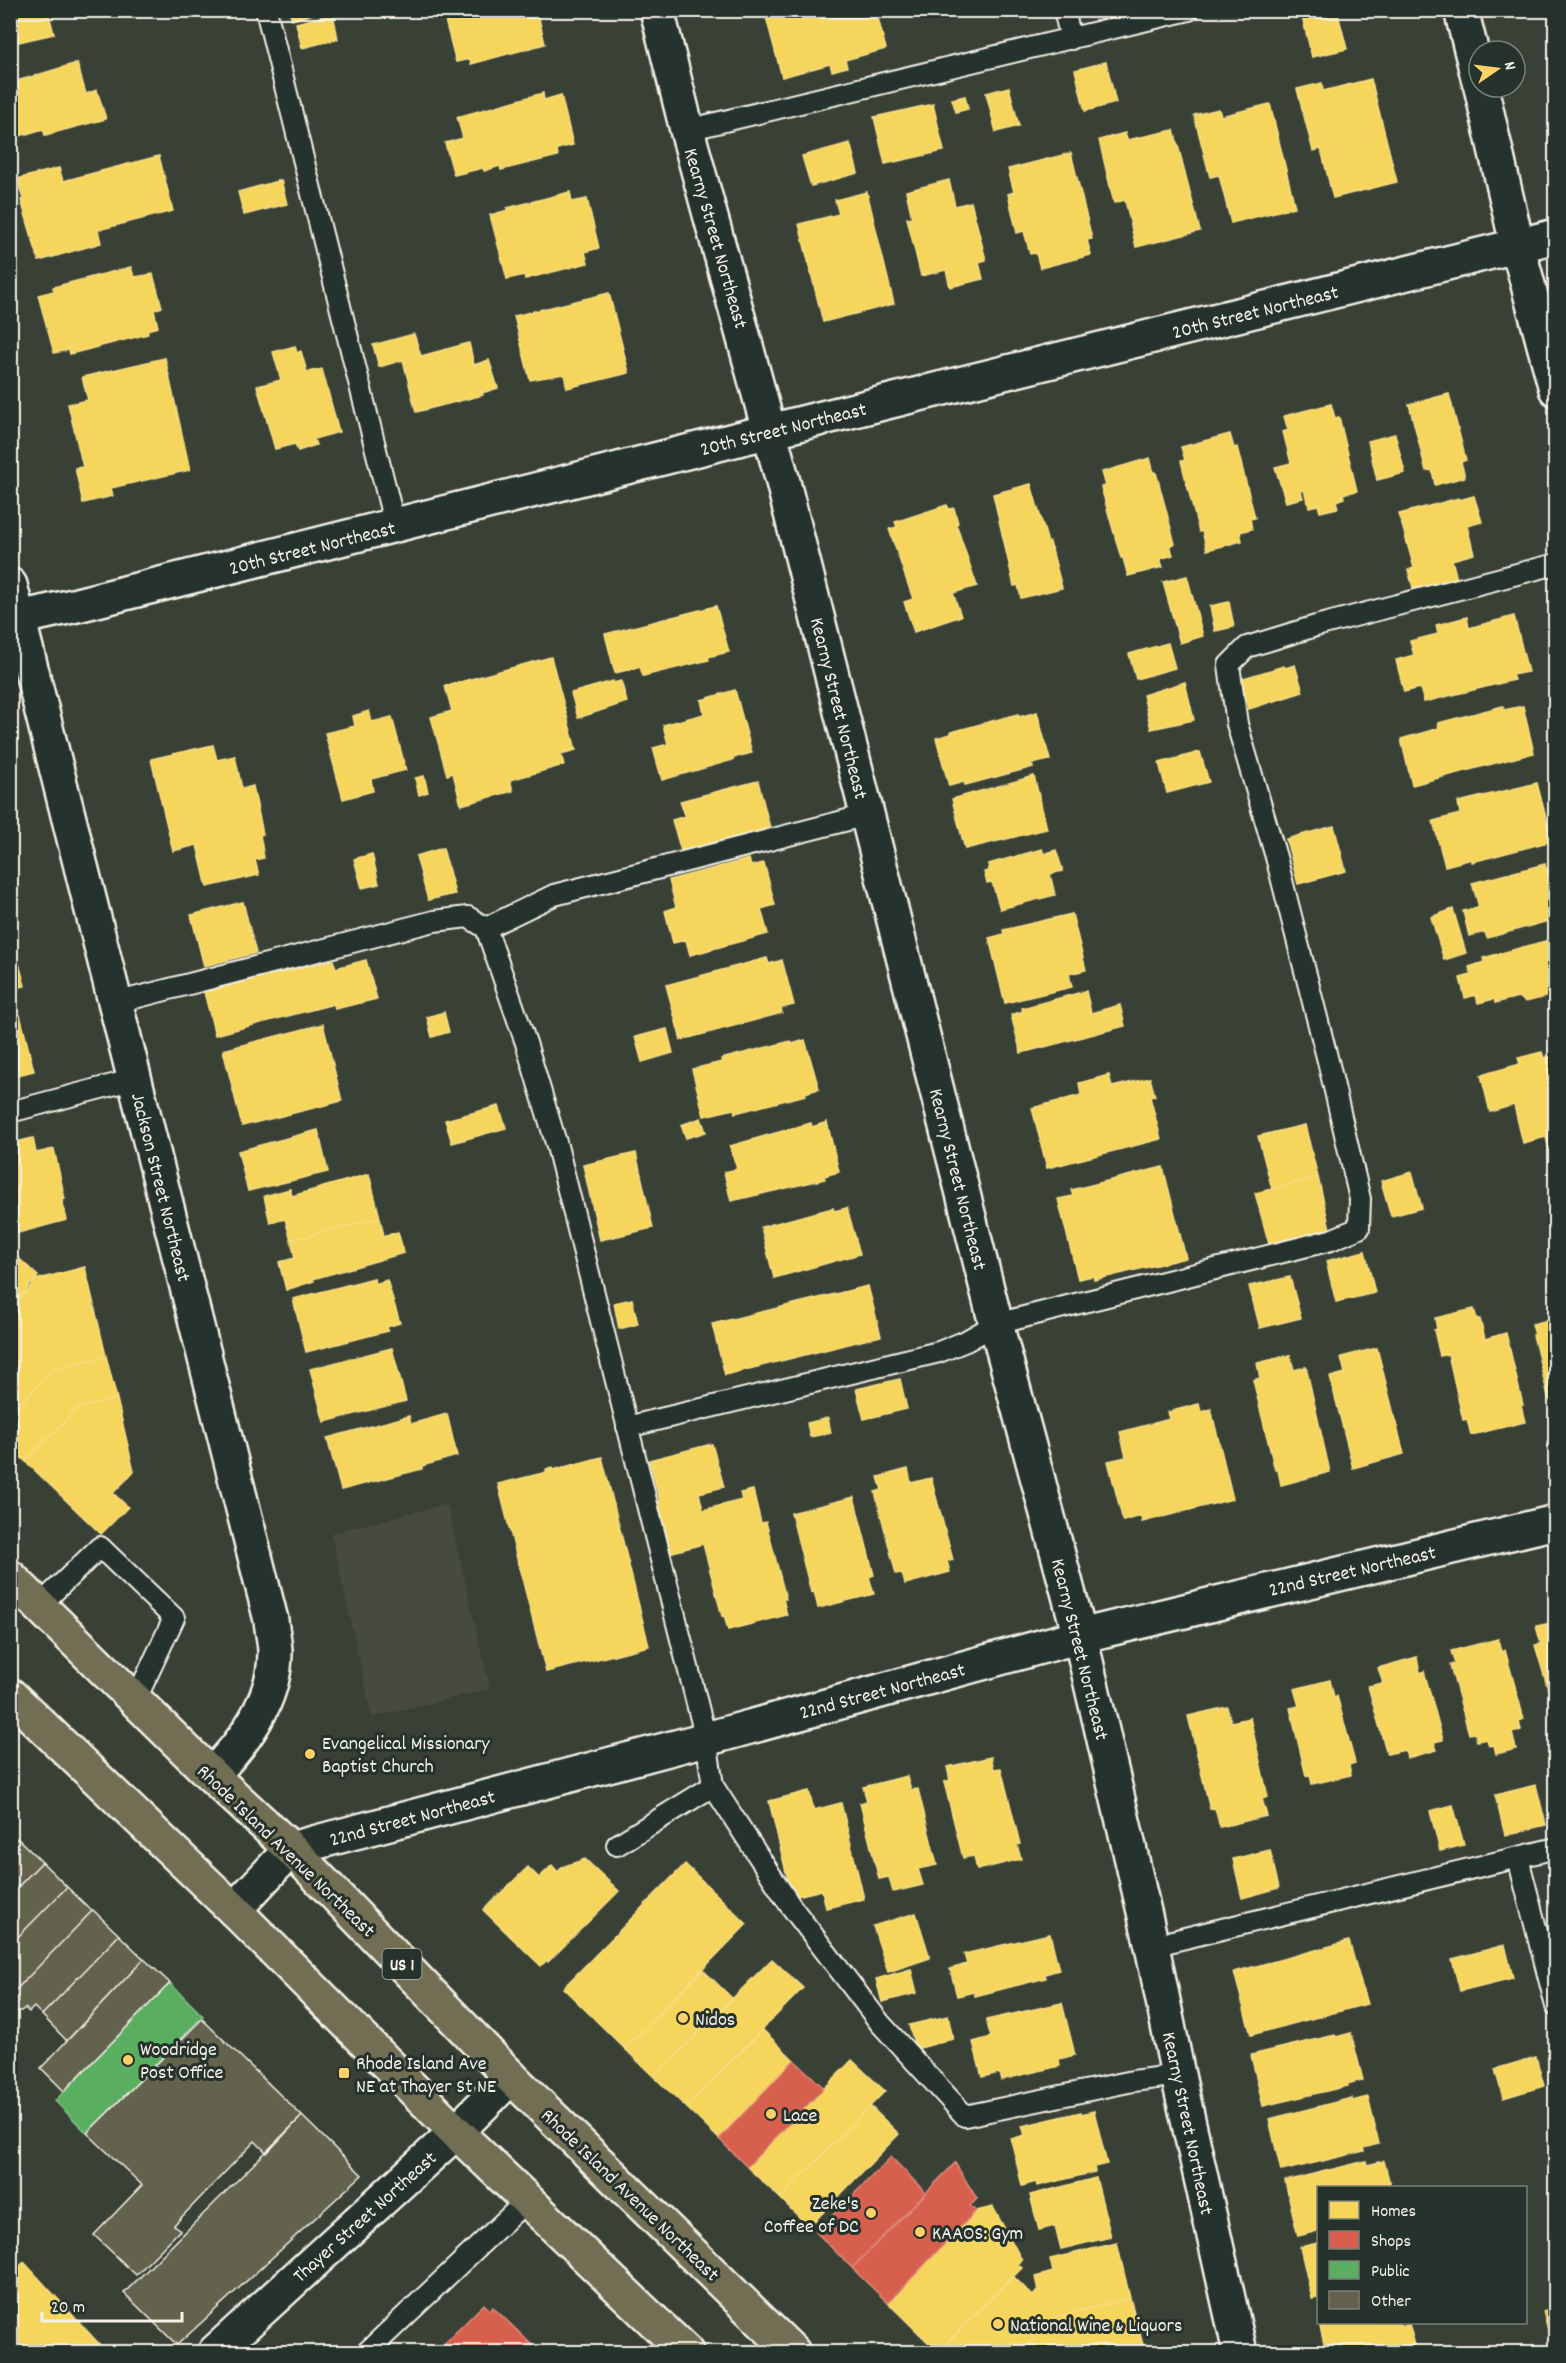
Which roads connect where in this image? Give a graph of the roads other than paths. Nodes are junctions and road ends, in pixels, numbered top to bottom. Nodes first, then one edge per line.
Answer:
1 (266, 10) edge
2 (657, 10) edge
3 (1064, 10) edge
4 (1189, 10) edge
5 (1461, 10) edge
6 (1071, 39) junction
7 (1468, 39) edge
8 (1483, 99) edge
9 (687, 130) junction
10 (1556, 236) edge
11 (1517, 244) junction
12 (1556, 389) edge
13 (770, 430) junction
14 (395, 526) junction
15 (1556, 564) edge
16 (10, 585) edge
17 (14, 619) edge
18 (867, 815) junction
19 (486, 928) junction
20 (115, 1003) junction
21 (135, 1079) junction
22 (10, 1112) edge
23 (996, 1324) junction
24 (627, 1427) junction
25 (1556, 1522) edge
26 (10, 1577) edge
27 (39, 1606) junction
28 (1080, 1636) junction
29 (10, 1695) edge
30 (135, 1701) junction
31 (706, 1739) junction
32 (211, 1775) junction
33 (713, 1786) junction
34 (617, 1845) dead end
35 (1556, 1848) edge
36 (291, 1849) junction
37 (1518, 1858) junction
38 (234, 1910) junction
39 (1152, 1946) junction
40 (1556, 2006) edge
41 (1178, 2075) junction
42 (512, 2077) junction
43 (456, 2132) junction
44 (527, 2200) junction
45 (215, 2352) edge
46 (367, 2352) edge
47 (686, 2352) edge
48 (793, 2352) edge
49 (1240, 2352) edge

1 - 14 lane
2 - 9 street, Kearny Street Northeast
3 - 6 lane
4 - 6 lane
5 - 7 street
6 - 9 lane
8 - 11 street
9 - 13 street, Kearny Street Northeast
10 - 11 street, 20th Street Northeast
11 - 12 street
11 - 13 street, 20th Street Northeast
13 - 14 street, 20th Street Northeast
13 - 18 street, Kearny Street Northeast
14 - 17 street, 20th Street Northeast
15 - 23 lane
16 - 17 street, Jackson Street Northeast
17 - 20 street, Jackson Street Northeast
18 - 19 lane
18 - 23 street, Kearny Street Northeast
19 - 20 lane
19 - 24 lane
20 - 21 street, Jackson Street Northeast
21 - 22 lane
21 - 32 street, Jackson Street Northeast
23 - 24 lane
23 - 28 street, Kearny Street Northeast
24 - 31 lane
25 - 28 street, 22nd Street Northeast
26 - 27 main road, Rhode Island Avenue Northeast / US 1
27 - 30 main road, Rhode Island Avenue Northeast / US 1
27 - 30 lane
28 - 31 street, 22nd Street Northeast
28 - 39 street, Kearny Street Northeast
29 - 38 main road
30 - 32 main road, Rhode Island Avenue Northeast / US 1
31 - 33 lane
31 - 36 street, 22nd Street Northeast
32 - 36 main road, Rhode Island Avenue Northeast / US 1
33 - 34 lane
33 - 41 lane
35 - 37 lane
36 - 38 street
36 - 42 main road, Rhode Island Avenue Northeast / US 1
37 - 39 lane
37 - 40 lane
38 - 43 main road
39 - 41 street, Kearny Street Northeast
41 - 49 street, Kearny Street Northeast
42 - 43 street, Thayer Street Northeast
42 - 48 main road, Rhode Island Avenue Northeast / US 1
43 - 44 main road
43 - 45 street, Thayer Street Northeast
44 - 46 lane
44 - 47 main road

